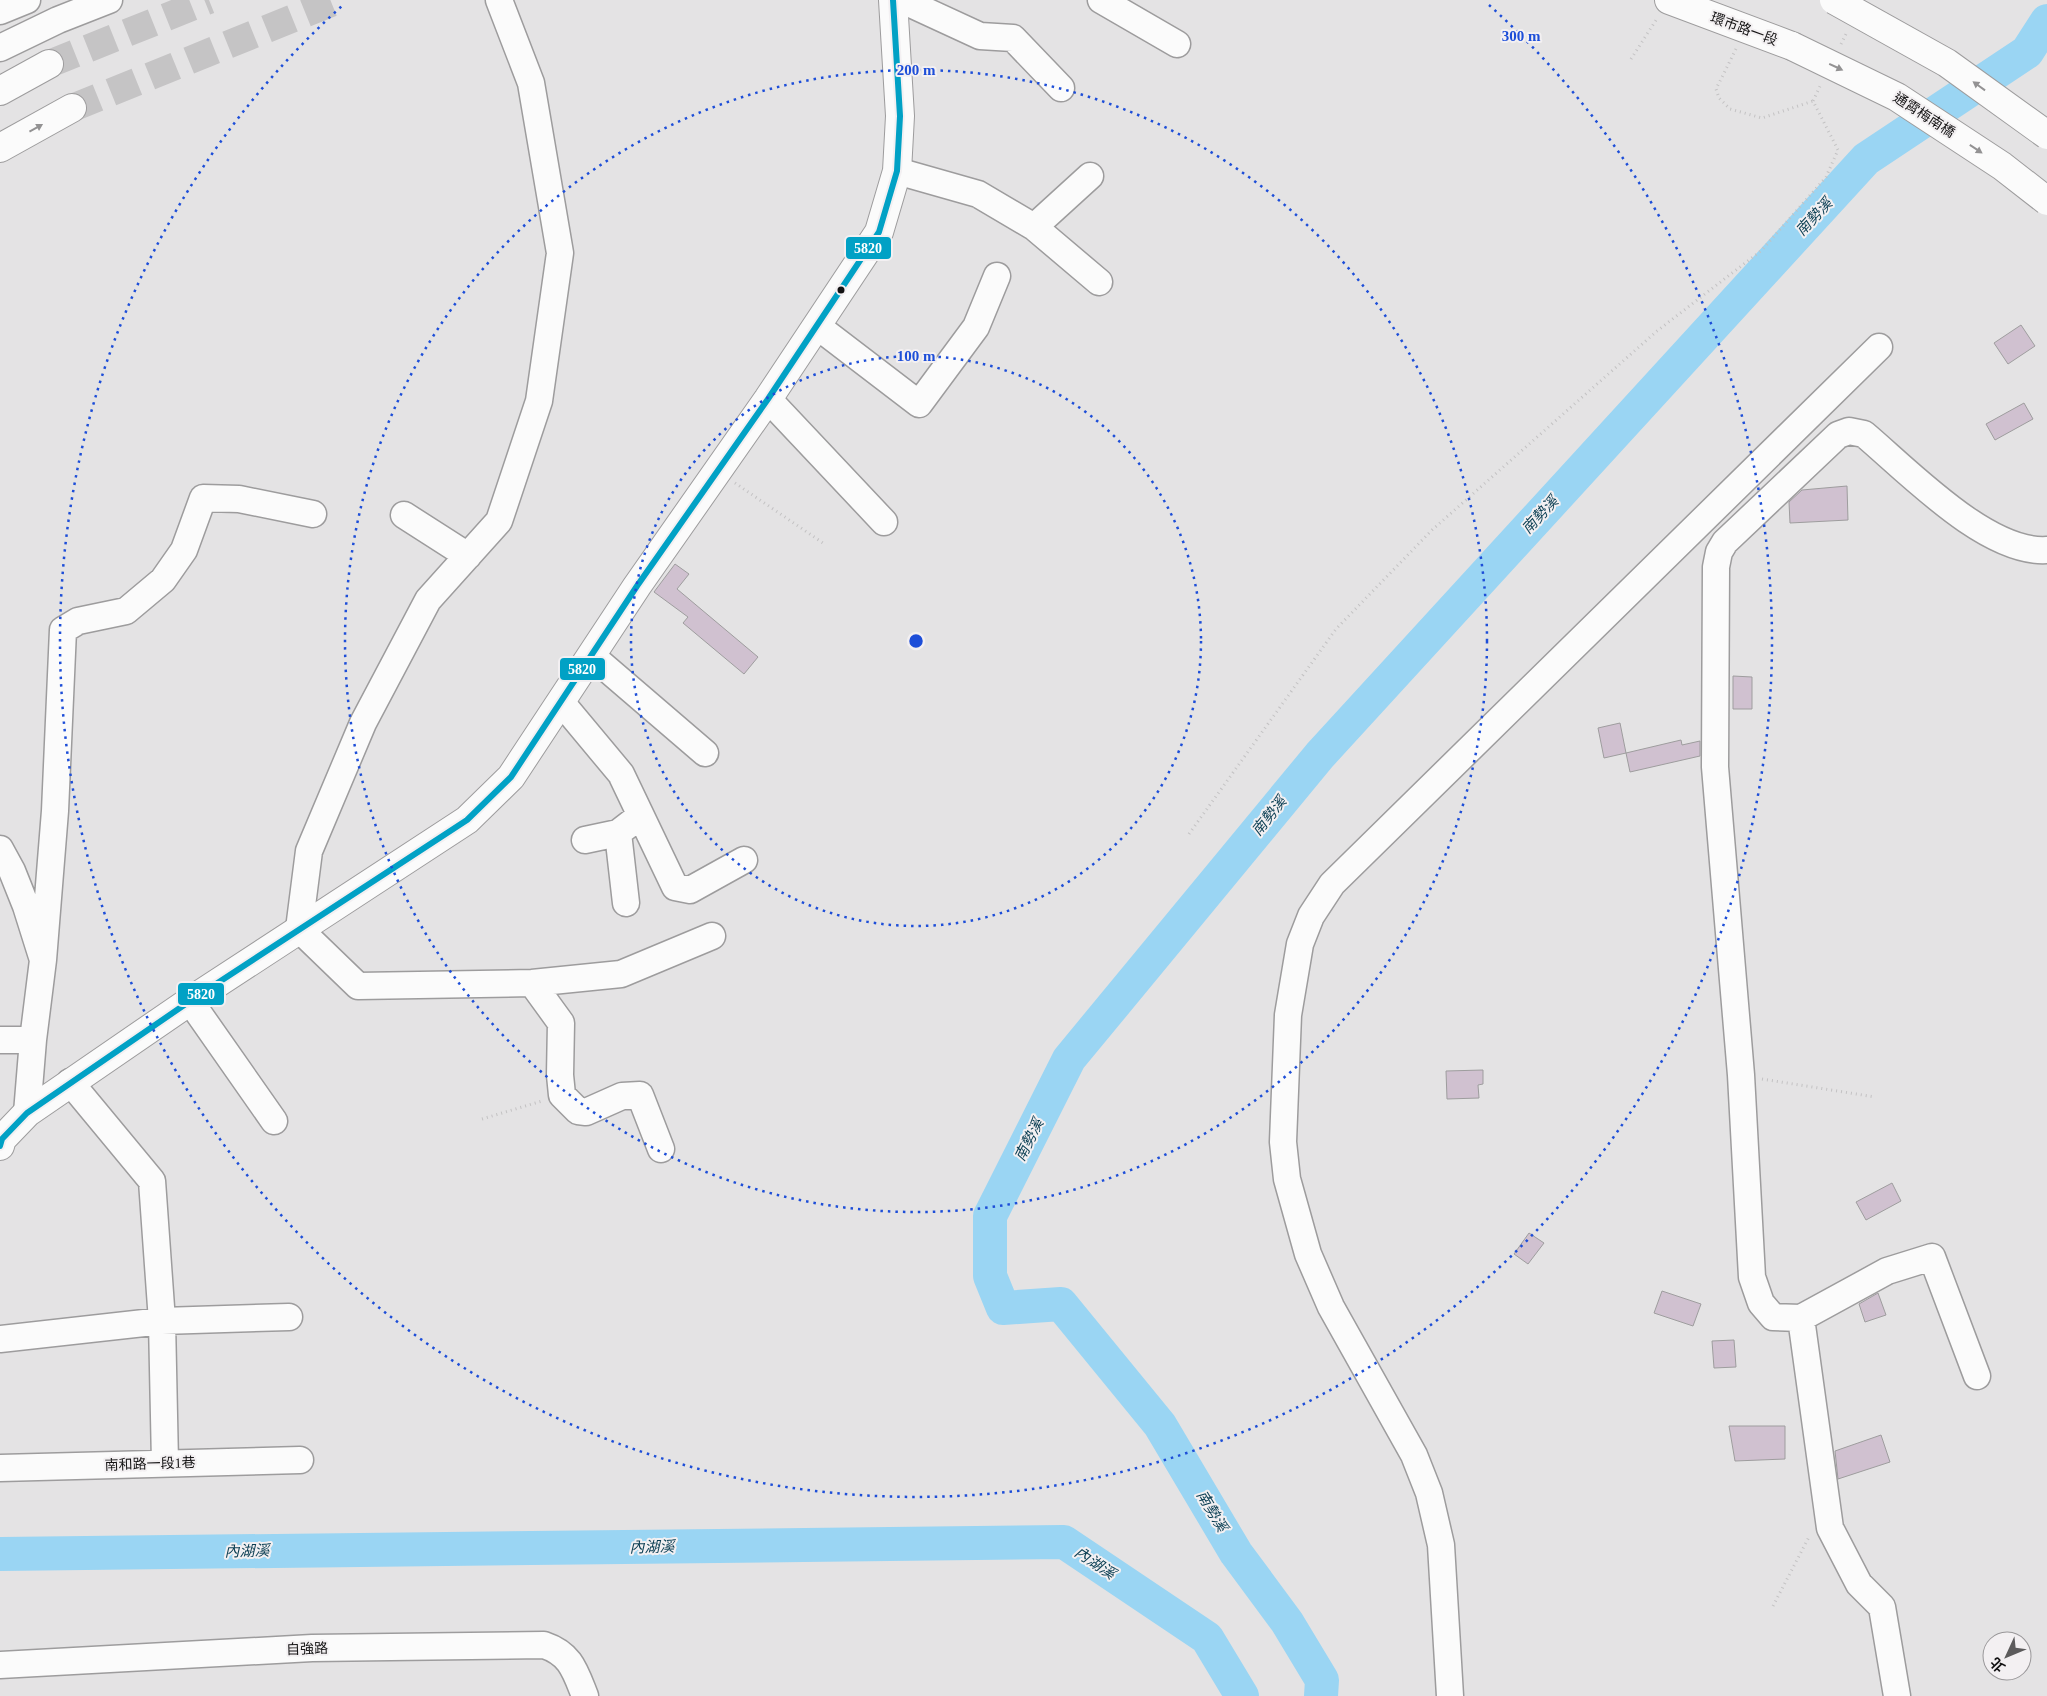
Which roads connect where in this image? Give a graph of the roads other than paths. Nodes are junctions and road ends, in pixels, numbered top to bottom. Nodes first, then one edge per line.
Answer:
1 (26, 0) edge
2 (109, 0) edge
3 (499, 0) edge
4 (892, 0) edge
5 (902, 0) edge
6 (1101, 0) edge
7 (1834, 0) edge
8 (1666, 4) edge
9 (54, 10) edge
10 (0, 11) edge
11 (1177, 44) dead end
12 (1792, 46) joint
13 (0, 48) edge
14 (49, 64) tunnel mouth
15 (1061, 88) dead end
16 (0, 91) edge
17 (72, 108) tunnel mouth
18 (2047, 135) edge
19 (0, 148) edge
20 (896, 171) junction
21 (1090, 176) dead end
22 (2047, 201) edge
23 (1034, 227) junction
24 (997, 276) dead end
25 (1099, 282) dead end
26 (817, 326) junction
27 (1879, 347) dead end
28 (768, 399) junction
29 (313, 514) dead end
30 (404, 515) dead end
31 (884, 522) dead end
32 (2047, 550) edge
33 (468, 556) junction
34 (592, 656) junction
35 (561, 702) junction
36 (705, 753) dead end
37 (640, 816) junction
38 (618, 833) junction
39 (586, 840) dead end
40 (0, 849) edge
41 (744, 860) dead end
42 (626, 903) dead end
43 (299, 929) junction
44 (712, 936) dead end
45 (43, 960) junction
46 (532, 983) junction
47 (190, 1001) junction
48 (0, 1040) edge
49 (33, 1040) junction
50 (70, 1082) junction
51 (27, 1113) junction
52 (274, 1121) dead end
53 (0, 1146) edge
54 (661, 1149) dead end
55 (290, 1317) dead end
56 (1801, 1318) junction
57 (162, 1321) junction
58 (0, 1339) edge
59 (1977, 1376) dead end
60 (300, 1460) dead end
61 (165, 1463) junction
62 (0, 1468) edge
63 (0, 1666) edge
64 (585, 1696) edge
65 (1450, 1696) edge
66 (1898, 1696) edge

1 - 10 street
2 - 9 street
3 - 33 street
4 - 20 main road
5 - 15 street
6 - 11 street
18 -> 7 main road, bridge
8 - 12 main road, 環市路一段
9 - 13 street
12 -> 22 main road, 通霄梅南橋, bridge
14 - 16 main road
19 -> 17 main road
20 - 23 street
20 - 26 main road
21 - 23 street
23 - 25 street
24 - 26 street
26 - 28 main road
27 - 65 street
28 - 31 street
28 - 34 main road
29 - 45 street
30 - 33 street
32 - 56 street
33 - 43 street
34 - 35 main road
34 - 36 street
35 - 37 street
35 - 43 main road
37 - 38 street
37 - 41 street
38 - 39 street
38 - 42 street
40 - 45 street
43 - 46 street
43 - 47 main road
44 - 46 street
45 - 49 street
46 - 54 street
47 - 50 main road
47 - 52 street
48 - 49 street
49 - 51 street
50 - 51 main road
50 - 57 street
51 - 53 main road
55 - 57 street
56 - 59 street
56 - 66 street
57 - 58 street
57 - 61 street
60 - 61 street, 南和路一段1巷
61 - 62 street, 南和路一段1巷
63 - 64 street, 自強路

